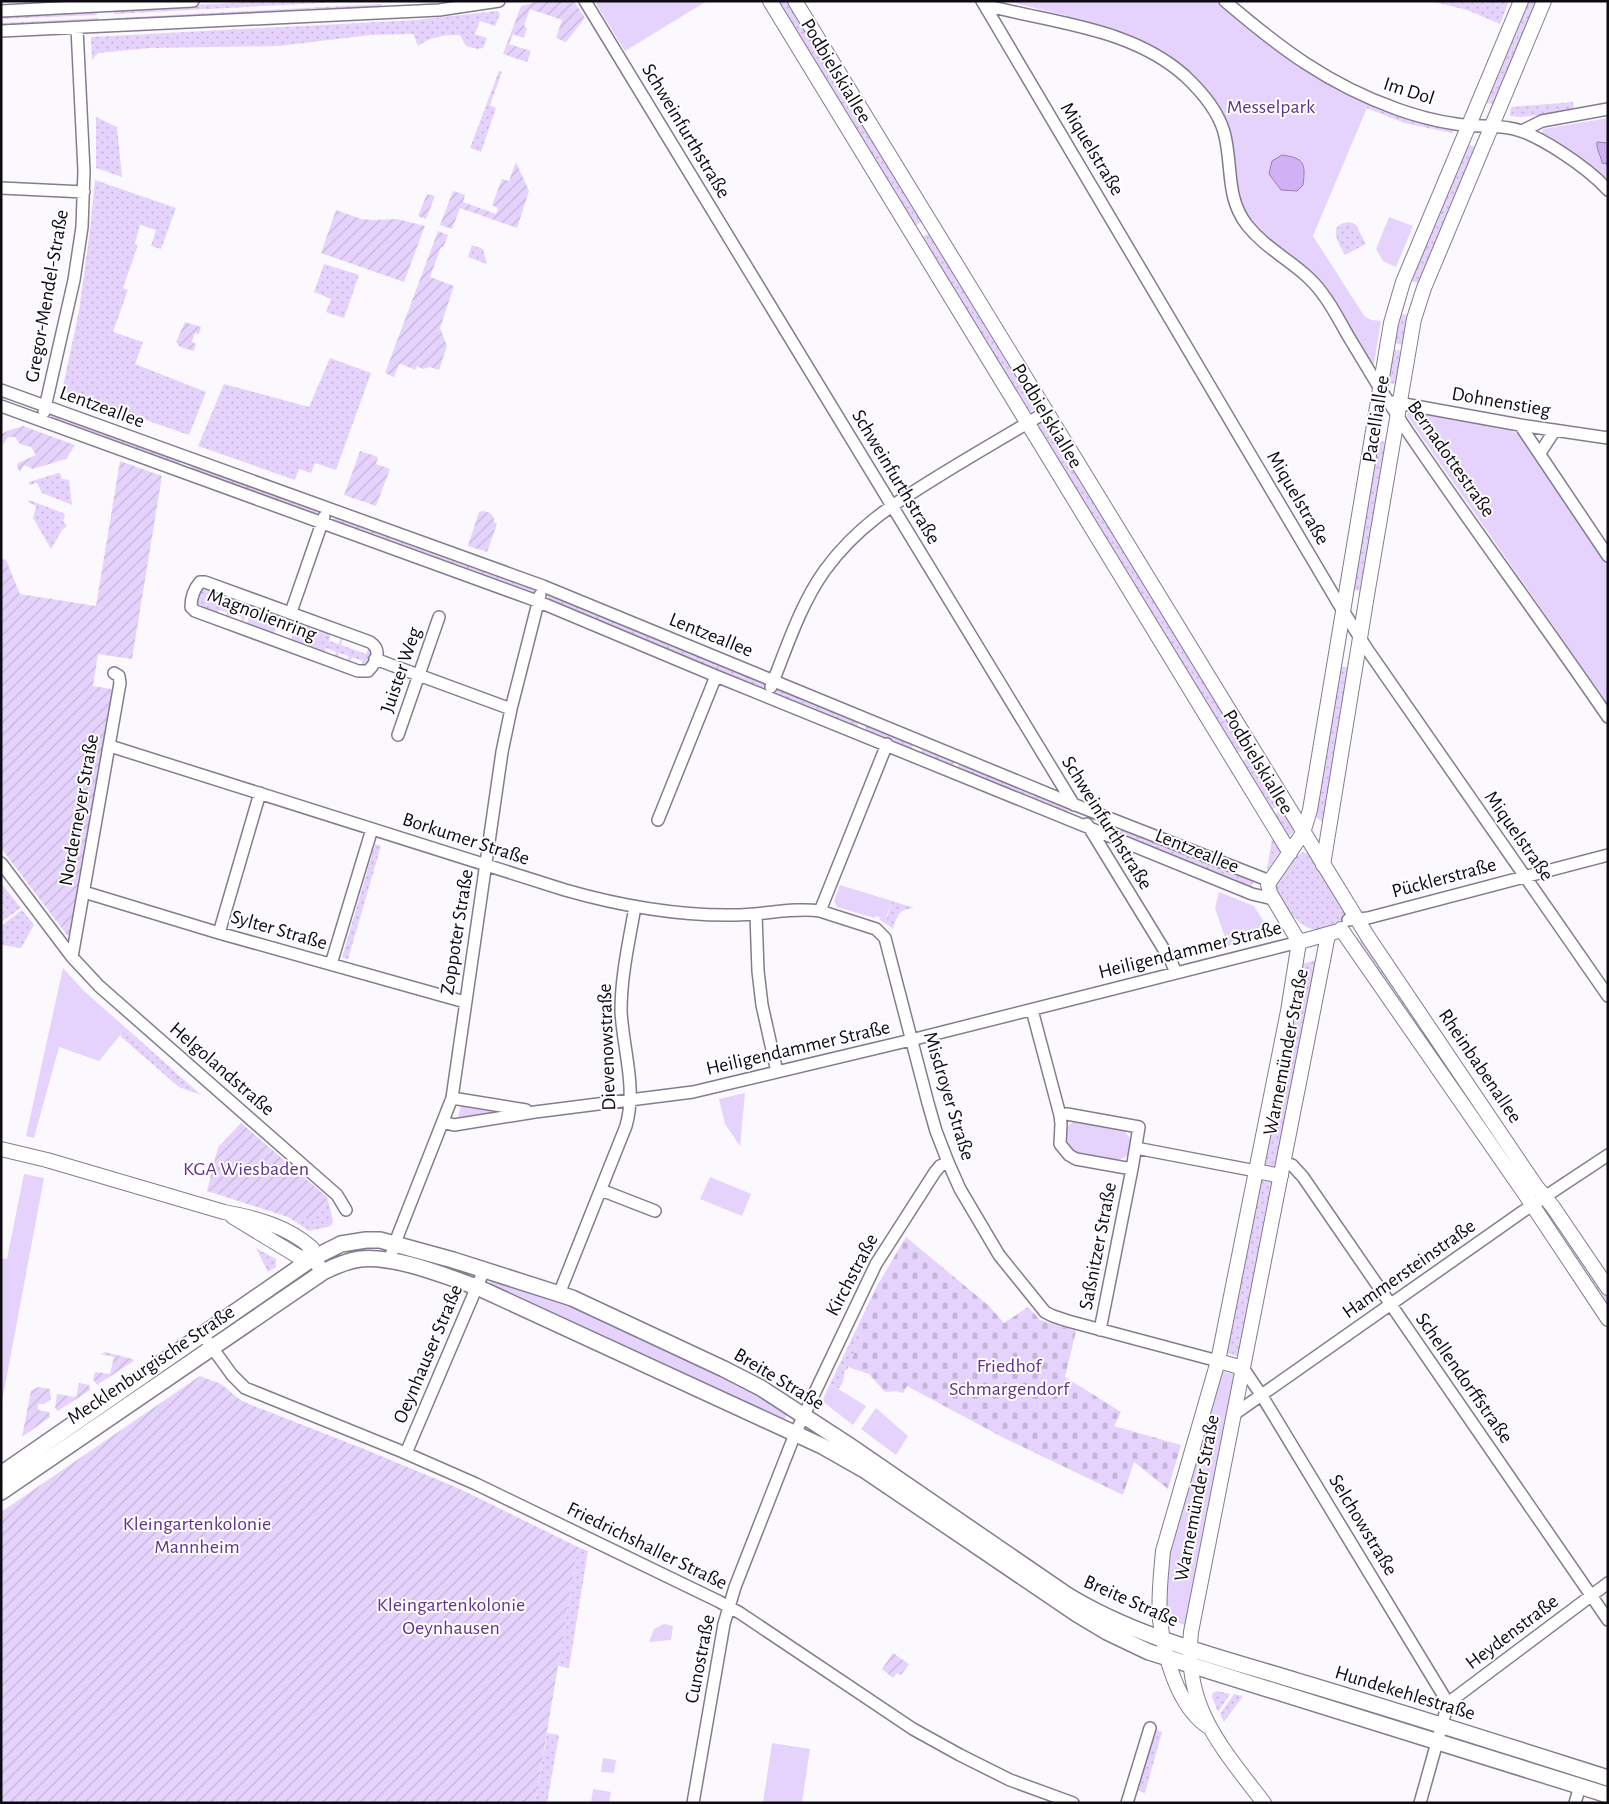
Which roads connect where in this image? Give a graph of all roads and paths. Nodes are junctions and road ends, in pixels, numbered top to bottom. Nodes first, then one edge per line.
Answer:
1 (193, 1) edge
2 (499, 1) edge
3 (585, 1) edge
4 (770, 1) edge
5 (795, 1) edge
6 (1225, 1) edge
7 (1521, 1) edge
8 (1544, 1) edge
9 (985, 5) edge
10 (391, 7) edge
11 (1, 11) edge
12 (77, 28) junction
13 (1, 32) edge
14 (1608, 109) edge
15 (1468, 125) junction
16 (1490, 126) junction
17 (1522, 131) junction
18 (1, 188) edge
19 (1608, 190) edge
20 (84, 192) junction
21 (932, 224) junction
22 (913, 235) junction
23 (1403, 282) junction
24 (1424, 288) junction
25 (1395, 307) junction
26 (1416, 313) junction
27 (1380, 388) junction
28 (1, 390) edge
29 (1, 406) edge
30 (46, 406) junction
31 (1395, 407) junction
32 (1046, 412) junction
33 (41, 420) junction
34 (1028, 423) junction
35 (1520, 425) junction
36 (1555, 430) junction
37 (1608, 438) edge
38 (1540, 453) junction
39 (189, 458) junction
40 (184, 472) junction
41 (892, 505) junction
42 (328, 508) junction
43 (322, 522) junction
44 (1608, 556) edge
45 (543, 586) junction
46 (537, 601) junction
47 (291, 612) junction
48 (1344, 612) junction
49 (439, 617) dead end
50 (1360, 638) junction
51 (375, 660) junction
52 (114, 673) dead end
53 (418, 675) junction
54 (716, 676) junction
55 (773, 682) junction
56 (768, 696) junction
57 (511, 709) junction
58 (1608, 717) edge
59 (865, 718) junction
60 (858, 733) junction
61 (398, 735) dead end
62 (920, 741) junction
63 (887, 744) junction
64 (110, 746) junction
65 (1253, 751) junction
66 (914, 755) junction
67 (1235, 762) junction
68 (260, 794) junction
69 (1073, 804) junction
70 (658, 820) dead end
71 (1088, 826) junction
72 (372, 829) junction
73 (1303, 833) junction
74 (1290, 852) junction
75 (1608, 855) edge
76 (1, 863) edge
77 (487, 865) junction
78 (1323, 865) junction
79 (1524, 876) junction
80 (1270, 881) junction
81 (84, 892) junction
82 (1273, 899) junction
83 (635, 907) junction
84 (820, 911) junction
85 (756, 915) junction
86 (1345, 922) junction
87 (219, 933) junction
88 (1299, 942) junction
89 (72, 956) junction
90 (331, 964) junction
91 (1176, 973) junction
92 (1608, 996) edge
93 (465, 1002) junction
94 (1032, 1010) junction
95 (912, 1040) junction
96 (777, 1072) junction
97 (452, 1098) junction
98 (631, 1100) junction
99 (534, 1112) junction
100 (1060, 1115) junction
101 (443, 1122) junction
102 (1136, 1148) junction
103 (1, 1149) edge
104 (1608, 1155) edge
105 (948, 1162) junction
106 (1132, 1169) junction
107 (1283, 1170) junction
108 (1256, 1171) junction
109 (601, 1190) junction
110 (1545, 1197) junction
111 (1532, 1206) junction
112 (346, 1210) dead end
113 (655, 1212) dead end
114 (395, 1243) junction
115 (313, 1258) junction
116 (389, 1261) junction
117 (484, 1270) junction
118 (324, 1272) junction
119 (476, 1287) junction
120 (1608, 1288) edge
121 (559, 1294) junction
122 (1391, 1305) junction
123 (1608, 1319) edge
124 (1100, 1330) junction
125 (207, 1341) junction
126 (1218, 1362) junction
127 (1243, 1368) junction
128 (1262, 1396) junction
129 (1233, 1415) junction
130 (804, 1416) junction
131 (795, 1434) junction
132 (406, 1453) junction
133 (1, 1474) edge
134 (1, 1492) edge
135 (1608, 1583) edge
136 (1591, 1596) junction
137 (729, 1607) junction
138 (1608, 1620) edge
139 (1163, 1638) junction
140 (1189, 1648) junction
141 (1168, 1659) junction
142 (1190, 1666) junction
143 (1444, 1714) junction
144 (1150, 1728) dead end
145 (1209, 1728) junction
146 (1436, 1740) junction
147 (1608, 1778) edge
148 (1580, 1786) junction
149 (1608, 1795) edge
150 (694, 1803) edge
151 (1073, 1803) edge
152 (1127, 1803) edge
153 (1264, 1803) edge
154 (1420, 1803) edge
155 (1575, 1803) edge

1 - 11 street
2 - 10 street
3 - 41 street, Schweinfurthstraße
4 - 22 street, Podbielskiallee
5 - 21 street, Podbielskiallee
6 - 15 street, Im Dol
7 - 15 street, Pacelliallee
8 - 16 street, Pacelliallee
9 - 27 street, Bernadottestraße
9 - 48 street, Miquelstraße
10 - 12 street
12 - 13 street
12 - 20 street, Gregor-Mendel-Straße
14 - 17 street
15 - 16 street, Im Dol
15 - 23 street, Pacelliallee
16 - 17 street, Im Dol
16 - 24 street, Pacelliallee
17 - 19 street
18 - 20 street
20 - 30 street, Gregor-Mendel-Straße
21 - 22 street
21 - 32 street, Podbielskiallee
22 - 34 street, Podbielskiallee
23 - 24 street
23 - 25 street, Pacelliallee
24 - 26 street, Pacelliallee
25 - 26 street
25 - 27 street, Pacelliallee
26 - 31 street, Pacelliallee
27 - 31 street, Bernadottestraße
27 - 48 street, Pacelliallee
28 - 30 street, Lentzeallee
29 - 33 street, Lentzeallee
30 - 33 street, Gregor-Mendel-Straße
30 - 39 street, Lentzeallee
31 - 35 street, Dohnenstieg
31 - 50 street, Pacelliallee
31 - 58 street, Bernadottestraße
32 - 34 street
32 - 65 street, Podbielskiallee
33 - 40 street, Lentzeallee
34 - 41 street
34 - 67 street, Podbielskiallee
35 - 36 street, Dohnenstieg
35 - 38 street
36 - 37 street, Dohnenstieg
36 - 38 street
38 - 44 street
39 - 40 street
39 - 42 street, Lentzeallee
40 - 43 street, Lentzeallee
41 - 55 street
41 - 69 street, Schweinfurthstraße
42 - 43 street
42 - 45 street, Lentzeallee
43 - 46 street, Lentzeallee
43 - 47 street, Magnolienring
45 - 46 street
45 - 55 street, Lentzeallee
46 - 54 street, Lentzeallee
46 - 57 street, Zoppoter Straße
47 - 51 street, Magnolienring
47 - 51 street, Magnolienring
48 - 50 street, Miquelstraße
48 - 73 street, Pacelliallee
49 - 53 street, Juister Weg
50 - 78 street, Pacelliallee
50 - 79 street, Miquelstraße
51 - 53 street
52 - 64 street, Norderneyer Straße
53 - 57 street
53 - 61 street, Juister Weg
54 - 56 street, Lentzeallee
54 - 70 street
55 - 56 street
55 - 59 street, Lentzeallee
56 - 60 street, Lentzeallee
57 - 77 street, Zoppoter Straße
59 - 60 street
59 - 62 street, Lentzeallee
60 - 63 street, Lentzeallee
62 - 66 street
62 - 69 street, Lentzeallee
63 - 66 street, Lentzeallee
63 - 84 street
64 - 68 street, Borkumer Straße
64 - 81 street, Norderneyer Straße
65 - 67 street
65 - 73 street, Podbielskiallee
66 - 71 street, Lentzeallee
67 - 74 street, Podbielskiallee
68 - 72 street, Borkumer Straße
68 - 87 street
69 - 71 street, Schweinfurthstraße
69 - 80 street, Lentzeallee
71 - 82 street, Lentzeallee
71 - 91 street, Schweinfurthstraße
72 - 77 street, Borkumer Straße
72 - 90 street
73 - 74 street, Pacelliallee
73 - 78 street, Podbielskiallee
74 - 80 street, Pacelliallee
75 - 79 street, Pücklerstraße
76 - 89 street, Helgolandstraße
77 - 83 street, Borkumer Straße
77 - 93 street, Zoppoter Straße
78 - 86 street, Rheinbabenallee
79 - 86 street, Pücklerstraße
79 - 92 street, Miquelstraße
80 - 82 street
81 - 87 street, Sylter Straße
81 - 89 street, Norderneyer Straße
82 - 88 street
83 - 85 street, Borkumer Straße
83 - 98 street, Dievenowstraße
84 - 85 street, Borkumer Straße
84 - 95 street, Misdroyer Straße
85 - 96 street
86 - 88 street
86 - 107 street, Warnemünder Straße
86 - 110 street, Rheinbabenallee
86 - 111 street, Rheinbabenallee
87 - 90 street, Sylter Straße
88 - 91 street, Heiligendammer Straße
88 - 108 street, Warnemünder Straße
89 - 112 street, Helgolandstraße
90 - 93 street, Sylter Straße
91 - 94 street, Heiligendammer Straße
93 - 97 street, Zoppoter Straße
94 - 95 street, Heiligendammer Straße
94 - 100 street
95 - 96 street, Heiligendammer Straße
95 - 105 street, Misdroyer Straße
96 - 98 street, Heiligendammer Straße
97 - 99 street, Heiligendammer Straße
97 - 101 street, Zoppoter Straße
98 - 99 street, Heiligendammer Straße
98 - 109 street, Dievenowstraße
99 - 101 street, Heiligendammer Straße
100 - 102 street, Saßnitzer Straße
100 - 106 street
101 - 114 street, Zoppoter Straße
102 - 106 street, Saßnitzer Straße
102 - 108 street
103 - 115 street
104 - 110 street, Hammersteinstraße
105 - 124 street, Misdroyer Straße
105 - 130 street, Kirchstraße
106 - 124 street, Saßnitzer Straße
107 - 108 street
107 - 122 street, Schellendorffstraße
107 - 127 street, Warnemünder Straße
108 - 126 street, Warnemünder Straße
109 - 113 street
109 - 121 street, Dievenowstraße
110 - 111 street, Hammersteinstraße
110 - 120 street, Rheinbabenallee
111 - 122 street, Hammersteinstraße
111 - 123 street, Rheinbabenallee
114 - 115 main road, Breite Straße
114 - 116 street, Zoppoter Straße
114 - 117 main road, Breite Straße
115 - 118 street
115 - 125 main road, Mecklenburgische Straße
116 - 118 main road, Breite Straße
116 - 119 main road, Breite Straße
117 - 119 street, Oeynhauser Straße
117 - 121 main road, Breite Straße
118 - 125 main road, Mecklenburgische Straße
119 - 131 main road, Breite Straße
119 - 132 street, Oeynhauser Straße
121 - 130 main road, Breite Straße
122 - 128 street, Hammersteinstraße
122 - 136 street, Schellendorffstraße
124 - 126 street, Misdroyer Straße
125 - 132 street, Friedrichshaller Straße
125 - 133 main road, Mecklenburgische Straße
125 - 134 main road, Mecklenburgische Straße
126 - 127 street
126 - 139 street, Warnemünder Straße
127 - 128 street, Selchowstraße
127 - 129 street, Warnemünder Straße
128 - 129 street, Hammersteinstraße
128 - 143 street, Selchowstraße
129 - 140 street, Warnemünder Straße
130 - 131 street, Cunostraße
130 - 139 main road, Breite Straße
131 - 137 street, Cunostraße
131 - 141 main road, Breite Straße
132 - 137 street, Friedrichshaller Straße
135 - 136 street, Heydenstraße
136 - 138 street, Schellendorffstraße
136 - 143 street, Heydenstraße
137 - 150 street, Cunostraße
137 - 151 street, Friedrichshaller Straße
139 - 140 main road, Breite Straße
139 - 141 street, Warnemünder Straße
140 - 142 street, Warnemünder Straße
140 - 143 main road, Hundekehlestraße
141 - 142 main road, Breite Straße
141 - 145 street, Warnemünder Straße
142 - 145 street, Warnemünder Straße
142 - 146 main road, Hundekehlestraße
143 - 146 street
143 - 147 main road, Hundekehlestraße
144 - 152 street
145 - 153 street
146 - 148 main road, Hundekehlestraße
146 - 154 street
148 - 149 main road, Hundekehlestraße
148 - 155 street

